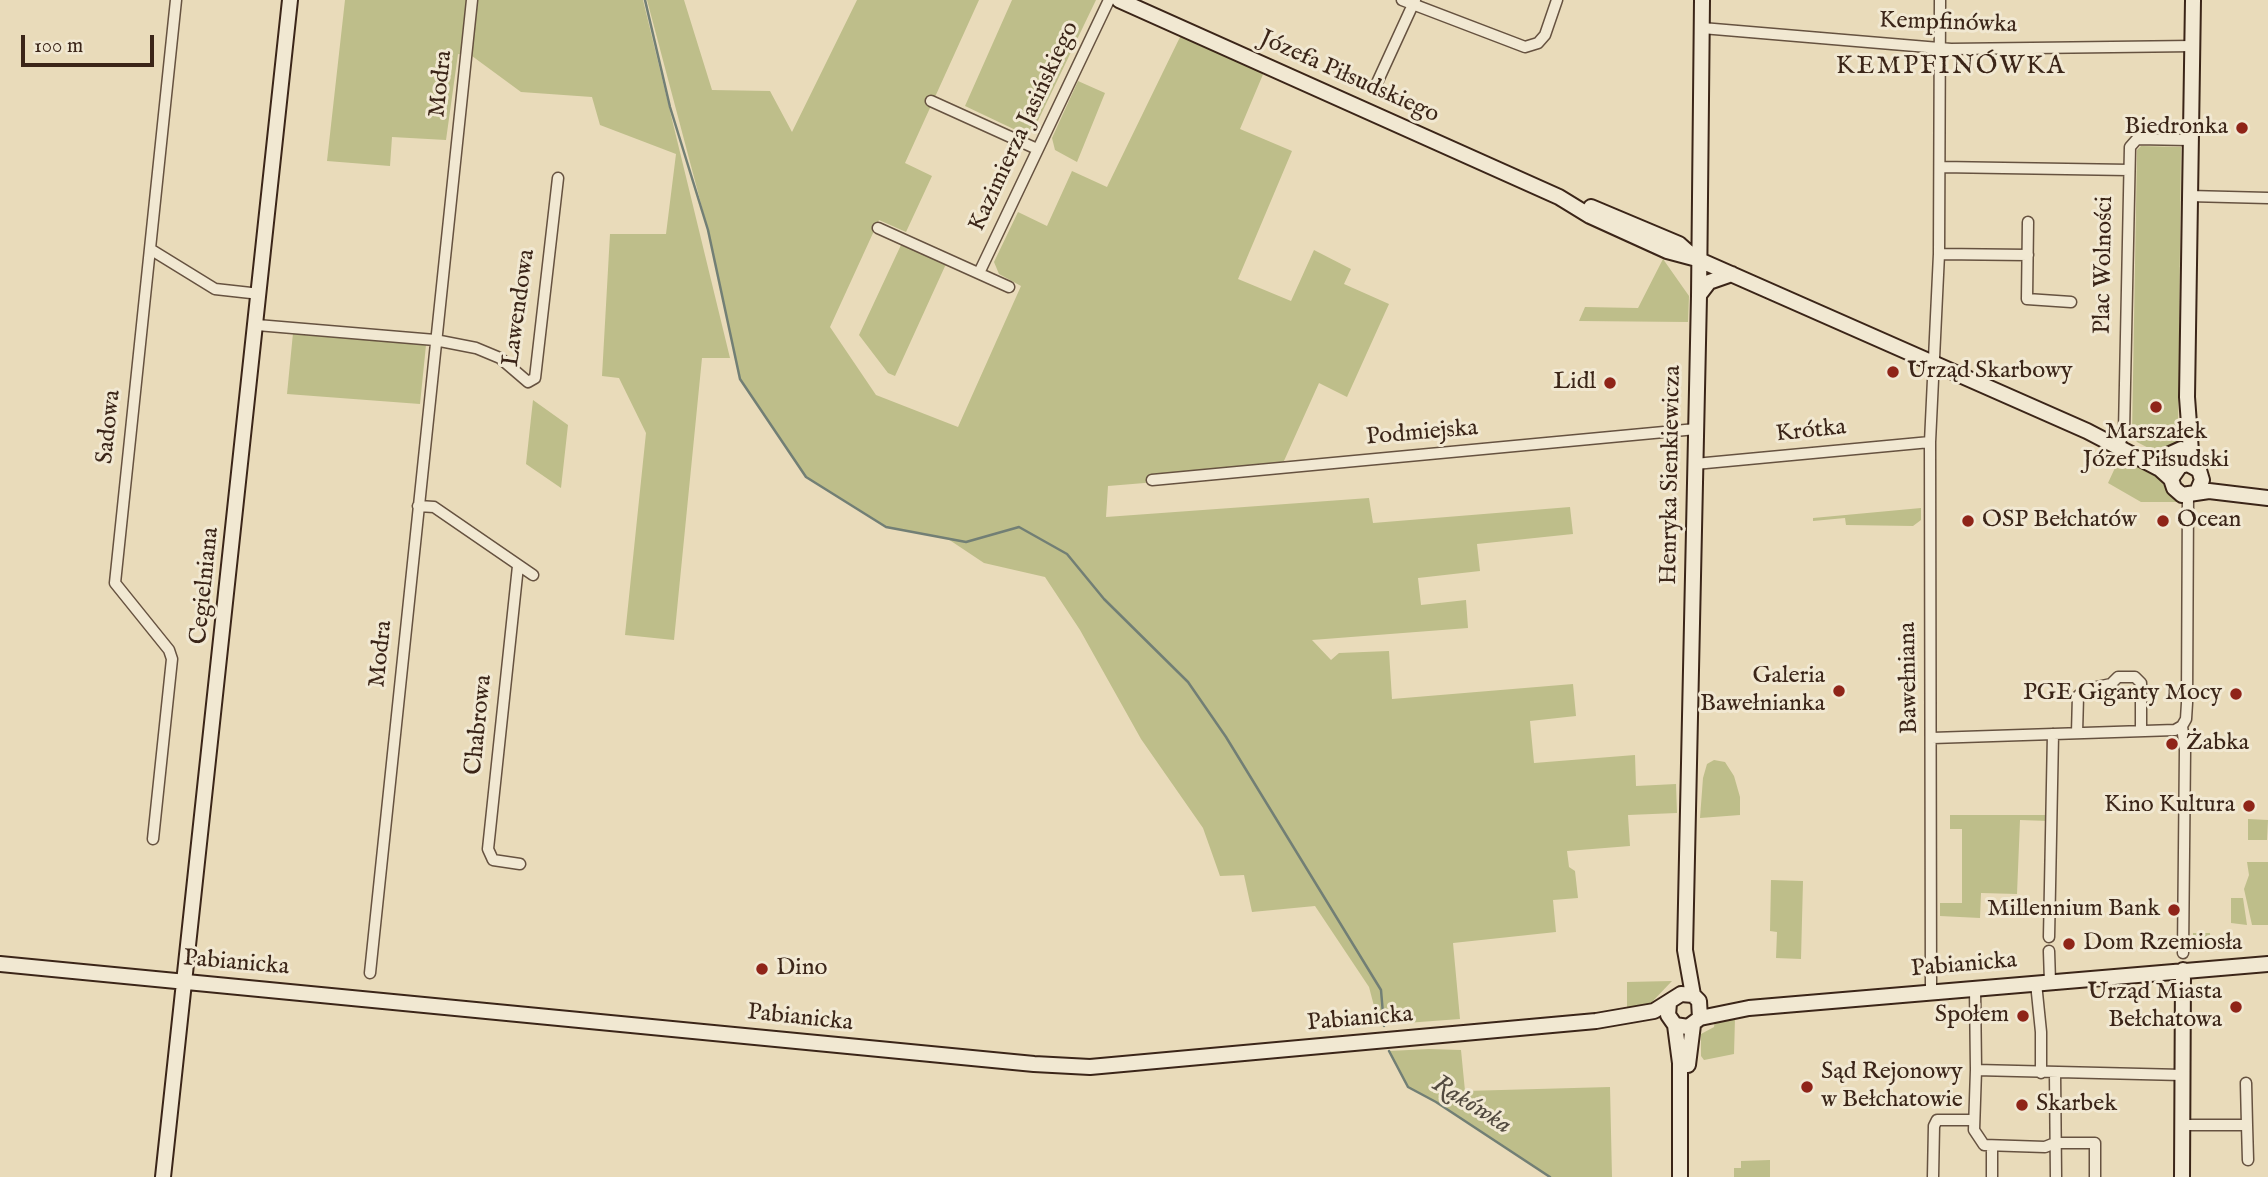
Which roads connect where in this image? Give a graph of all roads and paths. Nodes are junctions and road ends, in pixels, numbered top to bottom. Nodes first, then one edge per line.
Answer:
1 (176, 0) edge
2 (290, 0) edge
3 (472, 0) edge
4 (1109, 0) edge
5 (1119, 0) edge
6 (1402, 0) edge
7 (1557, 0) edge
8 (1702, 0) edge
9 (1940, 0) edge
10 (2193, 0) edge
11 (1414, 2) edge
12 (1702, 28) junction
13 (2193, 46) junction
14 (1941, 49) junction
15 (1376, 85) dead end
16 (931, 101) dead end
17 (2190, 140) junction
18 (1037, 149) junction
19 (1941, 167) junction
20 (2129, 170) junction
21 (558, 178) dead end
22 (2189, 196) junction
23 (2268, 198) edge
24 (2028, 222) dead end
25 (878, 228) dead end
26 (1698, 234) junction
27 (1673, 248) junction
28 (150, 249) junction
29 (1939, 254) junction
30 (2028, 255) junction
31 (1697, 259) junction
32 (979, 273) junction
33 (1732, 274) junction
34 (1009, 287) dead end
35 (260, 294) junction
36 (1699, 295) junction
37 (2071, 302) dead end
38 (257, 325) junction
39 (436, 340) junction
40 (1935, 364) junction
41 (2187, 397) junction
42 (1696, 429) junction
43 (1930, 442) junction
44 (2119, 446) junction
45 (2181, 449) junction
46 (2159, 459) junction
47 (1695, 464) junction
48 (2185, 465) junction
49 (2202, 477) junction
50 (2171, 478) junction
51 (1152, 480) dead end
52 (2192, 494) junction
53 (2268, 498) edge
54 (418, 506) junction
55 (518, 566) junction
56 (533, 575) dead end
57 (2182, 726) junction
58 (2141, 730) junction
59 (2077, 733) junction
60 (2053, 734) junction
61 (1932, 738) junction
62 (153, 839) dead end
63 (520, 863) dead end
64 (2049, 937) dead end
65 (1685, 950) junction
66 (2049, 951) dead end
67 (2183, 953) dead end
68 (0, 964) edge
69 (2268, 964) edge
70 (2183, 970) junction
71 (370, 973) dead end
72 (187, 982) junction
73 (2043, 982) junction
74 (1975, 988) junction
75 (1931, 992) junction
76 (1696, 998) junction
77 (1672, 1000) junction
78 (1749, 1008) junction
79 (1596, 1021) junction
80 (1696, 1021) junction
81 (1673, 1023) junction
82 (1976, 1070) junction
83 (2041, 1073) junction
84 (2055, 1073) junction
85 (2182, 1075) junction
86 (2246, 1083) dead end
87 (1974, 1119) junction
88 (2182, 1125) junction
89 (2247, 1125) junction
90 (2055, 1143) junction
91 (1992, 1146) junction
92 (2248, 1160) dead end
93 (1680, 1171) edge
94 (163, 1177) edge
95 (1933, 1177) edge
96 (1992, 1177) edge
97 (2056, 1177) edge
98 (2095, 1177) edge
99 (2182, 1177) edge

1 - 28 street, Sadowa
2 - 35 street, Cegielniana
3 - 39 street, Modra
4 - 18 street, Kazimierza Jasińskiego
5 - 27 street, Józefa Piłsudskiego
6 - 11 street
7 - 11 street
8 - 12 street, Henryka Sienkiewicza
9 - 14 street, Bawełniana
10 - 13 street
11 - 15 street
12 - 14 street, Kempfinówka
12 - 26 street, Henryka Sienkiewicza
13 - 14 street, Kempfinówka
13 - 17 street
14 - 19 street, Bawełniana
16 - 18 street
17 - 20 street, Plac Wolności
17 - 22 street
18 - 32 street, Kazimierza Jasińskiego
19 - 20 street
19 - 29 street, Bawełniana
20 - 44 street, Plac Wolności
21 - 39 street, Lawendowa
22 - 23 street
22 - 41 street
24 - 30 street
25 - 32 street
26 - 27 street
26 - 31 street, Henryka Sienkiewicza
27 - 31 street, Józefa Piłsudskiego
27 - 36 street
28 - 35 street
28 - 62 street, Sadowa
29 - 30 street
29 - 40 street, Bawełniana
30 - 37 street
31 - 33 street, Józefa Piłsudskiego
31 - 36 street, Henryka Sienkiewicza
32 - 34 street
33 - 36 street
33 - 40 street, Józefa Piłsudskiego
35 - 38 street, Cegielniana
36 - 42 street, Henryka Sienkiewicza
38 - 39 street
38 - 72 street, Cegielniana
39 - 54 street, Modra
40 - 43 street, Bawełniana
40 - 44 street, Józefa Piłsudskiego
41 - 45 street
41 - 48 street
42 - 47 street, Henryka Sienkiewicza
42 - 51 street, Podmiejska
43 - 47 street, Krótka
43 - 61 street, Bawełniana
44 - 46 street, Józefa Piłsudskiego
44 - 50 street, Józefa Piłsudskiego
45 - 46 street
45 - 48 street
46 - 48 street, Józefa Piłsudskiego
47 - 65 street, Henryka Sienkiewicza
48 - 49 street
48 - 50 street
49 - 52 street
49 - 53 street
50 - 52 street, Józefa Piłsudskiego
52 - 53 street
52 - 57 street
54 - 55 street
54 - 71 street, Modra
55 - 56 street
55 - 63 street, Chabrowa
57 - 58 street
57 - 67 street
58 - 59 street
58 - 59 street
59 - 60 street
60 - 61 street
60 - 64 street
61 - 75 street, Bawełniana
65 - 76 street, Henryka Sienkiewicza
65 - 77 street, Henryka Sienkiewicza
66 - 73 street
68 - 72 street, Pabianicka
69 - 70 street, Pabianicka
70 - 73 street, Pabianicka
70 - 85 street
72 - 79 street, Pabianicka
72 - 94 street, Cegielniana
73 - 74 street, Pabianicka
73 - 83 street
74 - 75 street, Pabianicka
74 - 82 street
75 - 78 street, Pabianicka
76 - 77 street, Pabianicka
76 - 78 street, Pabianicka
76 - 80 street, Henryka Sienkiewicza
77 - 79 street, Pabianicka
77 - 81 street, Henryka Sienkiewicza
78 - 80 street, Pabianicka
79 - 81 street, Pabianicka
80 - 81 street, Pabianicka
80 - 93 street, Henryka Sienkiewicza
81 - 93 street, Henryka Sienkiewicza
82 - 83 street
82 - 87 street
83 - 84 street
84 - 85 street
84 - 90 street
85 - 88 street
86 - 89 street
87 - 91 street
87 - 95 street
88 - 89 street
88 - 99 street
89 - 92 street
90 - 91 street
90 - 97 street
90 - 98 street
91 - 96 street

